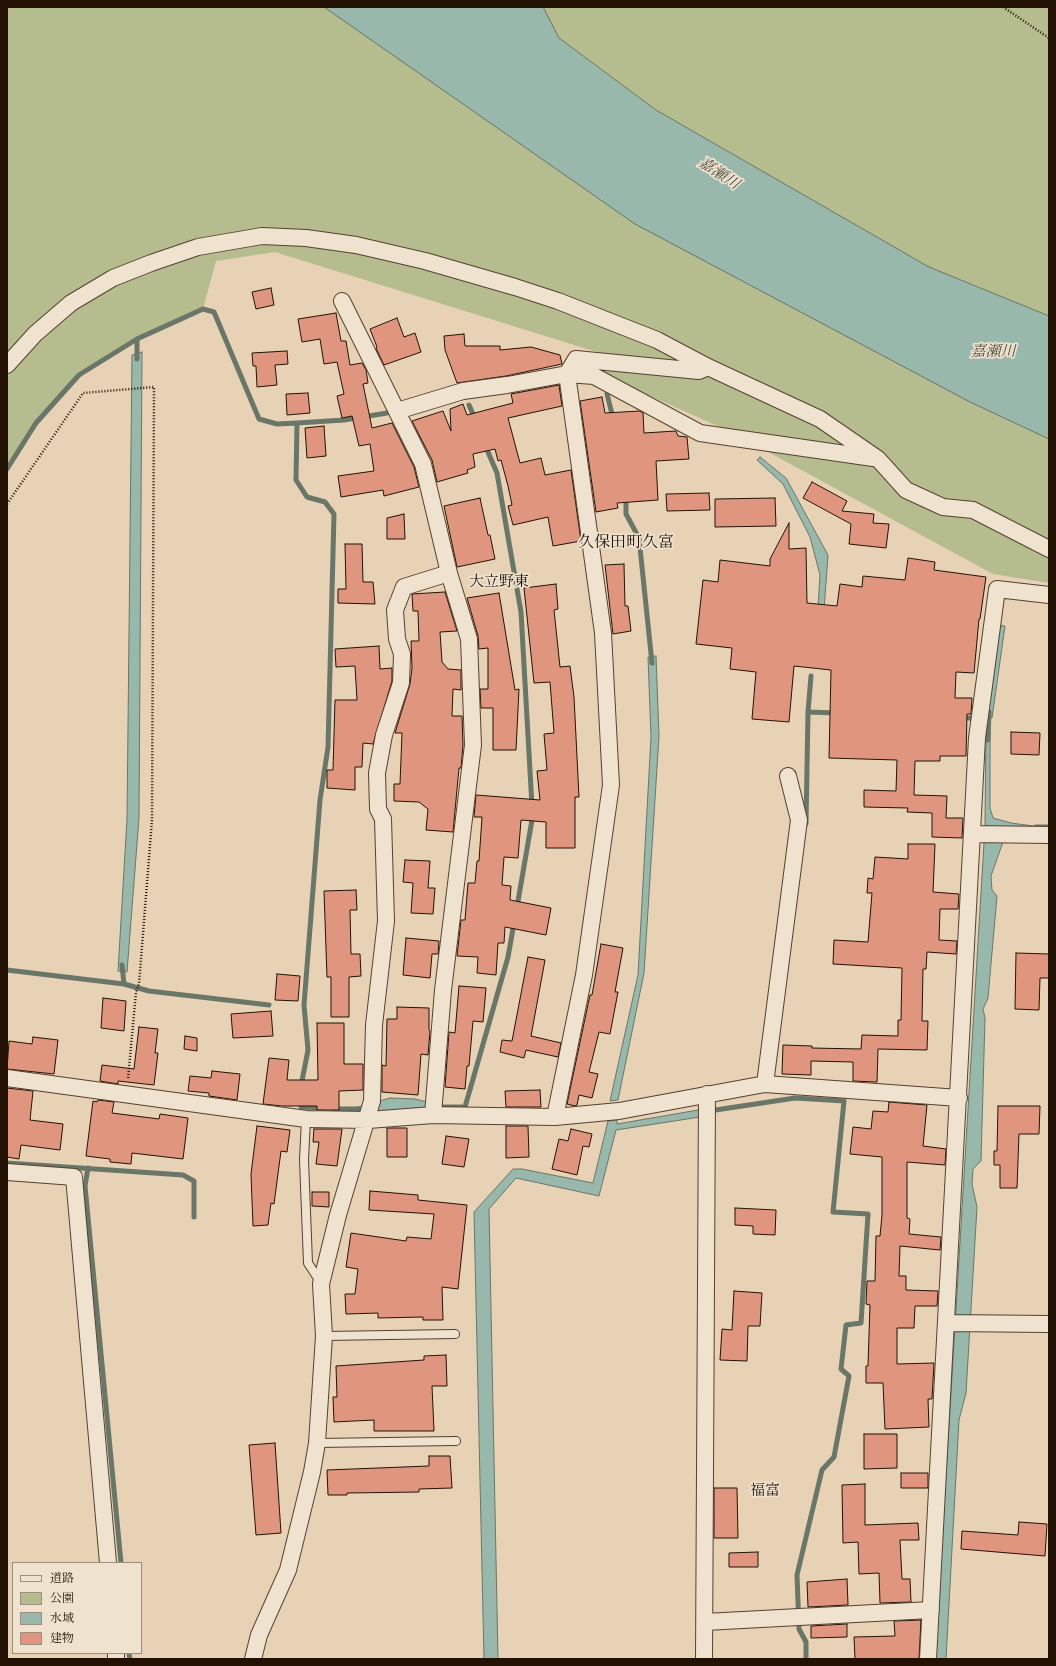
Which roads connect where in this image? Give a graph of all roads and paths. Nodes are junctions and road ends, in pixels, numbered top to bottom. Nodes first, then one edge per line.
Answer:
1 (1003, 7) edge
2 (1049, 38) edge
3 (342, 301) dead end
4 (7, 365) edge
5 (708, 367) junction
6 (567, 374) junction
7 (397, 411) junction
8 (878, 458) junction
9 (7, 504) edge
10 (1049, 549) edge
11 (449, 573) junction
12 (1049, 595) edge
13 (788, 776) dead end
14 (983, 834) junction
15 (1049, 835) edge
16 (7, 1078) edge
17 (765, 1084) junction
18 (126, 1096) junction
19 (958, 1098) junction
20 (707, 1105) junction
21 (433, 1107) junction
22 (555, 1117) junction
23 (306, 1119) junction
24 (368, 1120) junction
25 (7, 1172) edge
26 (321, 1284) junction
27 (947, 1323) junction
28 (1049, 1324) edge
29 (455, 1334) dead end
30 (324, 1336) junction
31 (456, 1440) dead end
32 (317, 1442) junction
33 (108, 1562) edge
34 (930, 1610) junction
35 (705, 1622) junction
36 (254, 1659) edge
37 (704, 1659) edge
38 (928, 1659) edge

1 - 2 path
3 - 7 street
4 - 5 street
5 - 6 street
5 - 8 street
6 - 7 street
6 - 8 street
6 - 22 street
7 - 11 street
8 - 10 street
9 - 18 path
11 - 21 street
11 - 24 street
12 - 14 street
13 - 17 street
14 - 15 street
14 - 19 street
16 - 18 street
17 - 19 street
17 - 20 street
18 - 23 street
19 - 27 street
20 - 22 street
20 - 35 street
21 - 22 street
21 - 24 street
23 - 24 street
23 - 26 lane
24 - 26 street
25 - 33 street
26 - 30 street
27 - 28 street
27 - 34 street
29 - 30 lane
30 - 32 street
31 - 32 lane
32 - 36 street
34 - 35 street
34 - 38 street
35 - 37 street

